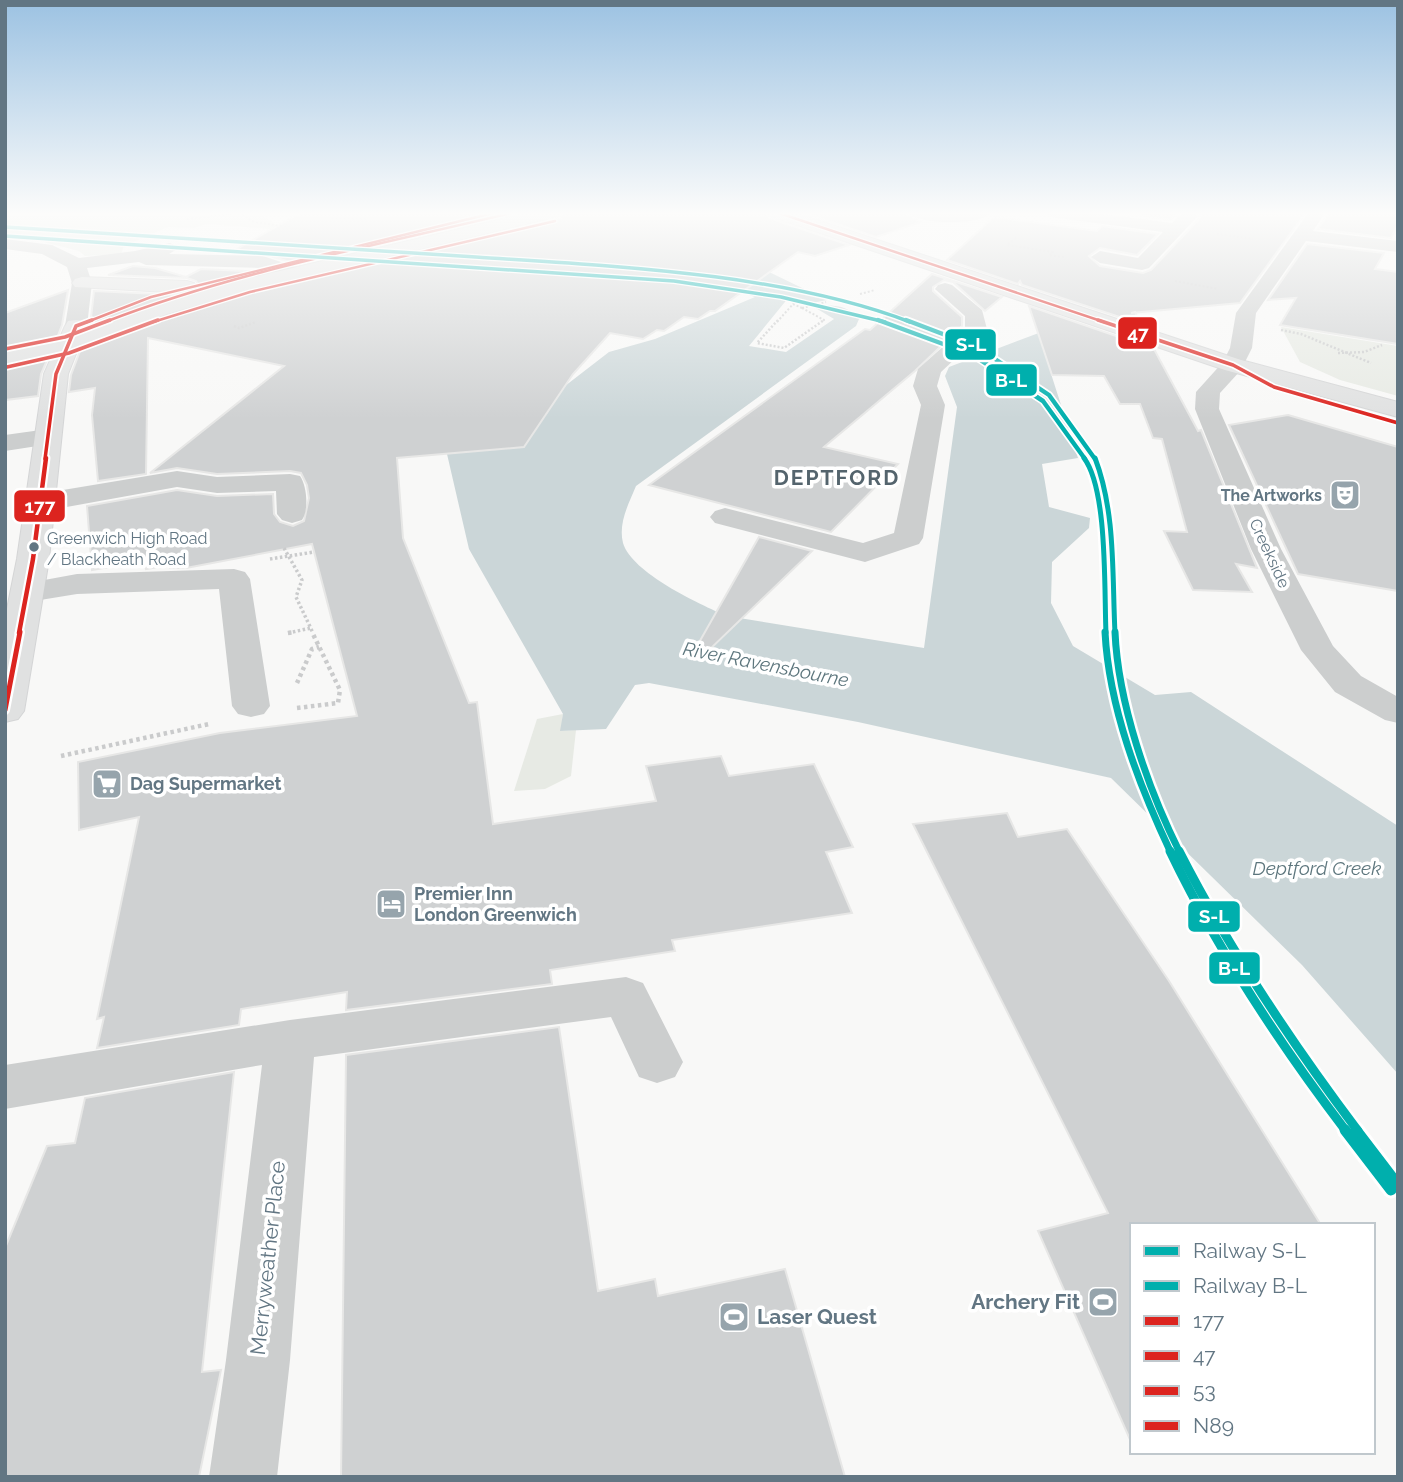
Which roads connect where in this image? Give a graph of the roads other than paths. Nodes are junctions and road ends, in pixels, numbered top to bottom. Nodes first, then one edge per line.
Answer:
1 (78, 281) edge
2 (142, 281) edge
3 (238, 281) edge
4 (239, 281) edge
5 (983, 281) edge
6 (1269, 281) edge
7 (187, 287) junction
8 (945, 289) dead end
9 (71, 335) junction
10 (5, 345) edge
11 (5, 358) edge
12 (1233, 365) junction
13 (1398, 410) edge
14 (1398, 423) edge
15 (48, 437) junction
16 (5, 443) edge
17 (40, 503) junction
18 (292, 514) dead end
19 (725, 517) dead end
20 (19, 605) edge
21 (251, 706) dead end
22 (5, 711) edge
23 (1398, 712) edge
24 (290, 1040) junction
25 (657, 1062) dead end
26 (5, 1087) edge
27 (243, 1477) edge

1 - 9 street
2 - 7 main road
3 - 7 main road
4 - 9 main road
5 - 12 main road
6 - 12 street
7 - 9 main road
8 - 19 street
9 - 10 main road
9 - 11 main road
9 - 15 main road
12 - 13 main road
12 - 14 main road
12 - 23 street, Creekside
15 - 16 street
15 - 17 main road
17 - 18 street
17 - 20 main road
20 - 21 street
20 - 22 main road
24 - 25 street
24 - 26 street
24 - 27 street, Merryweather Place

